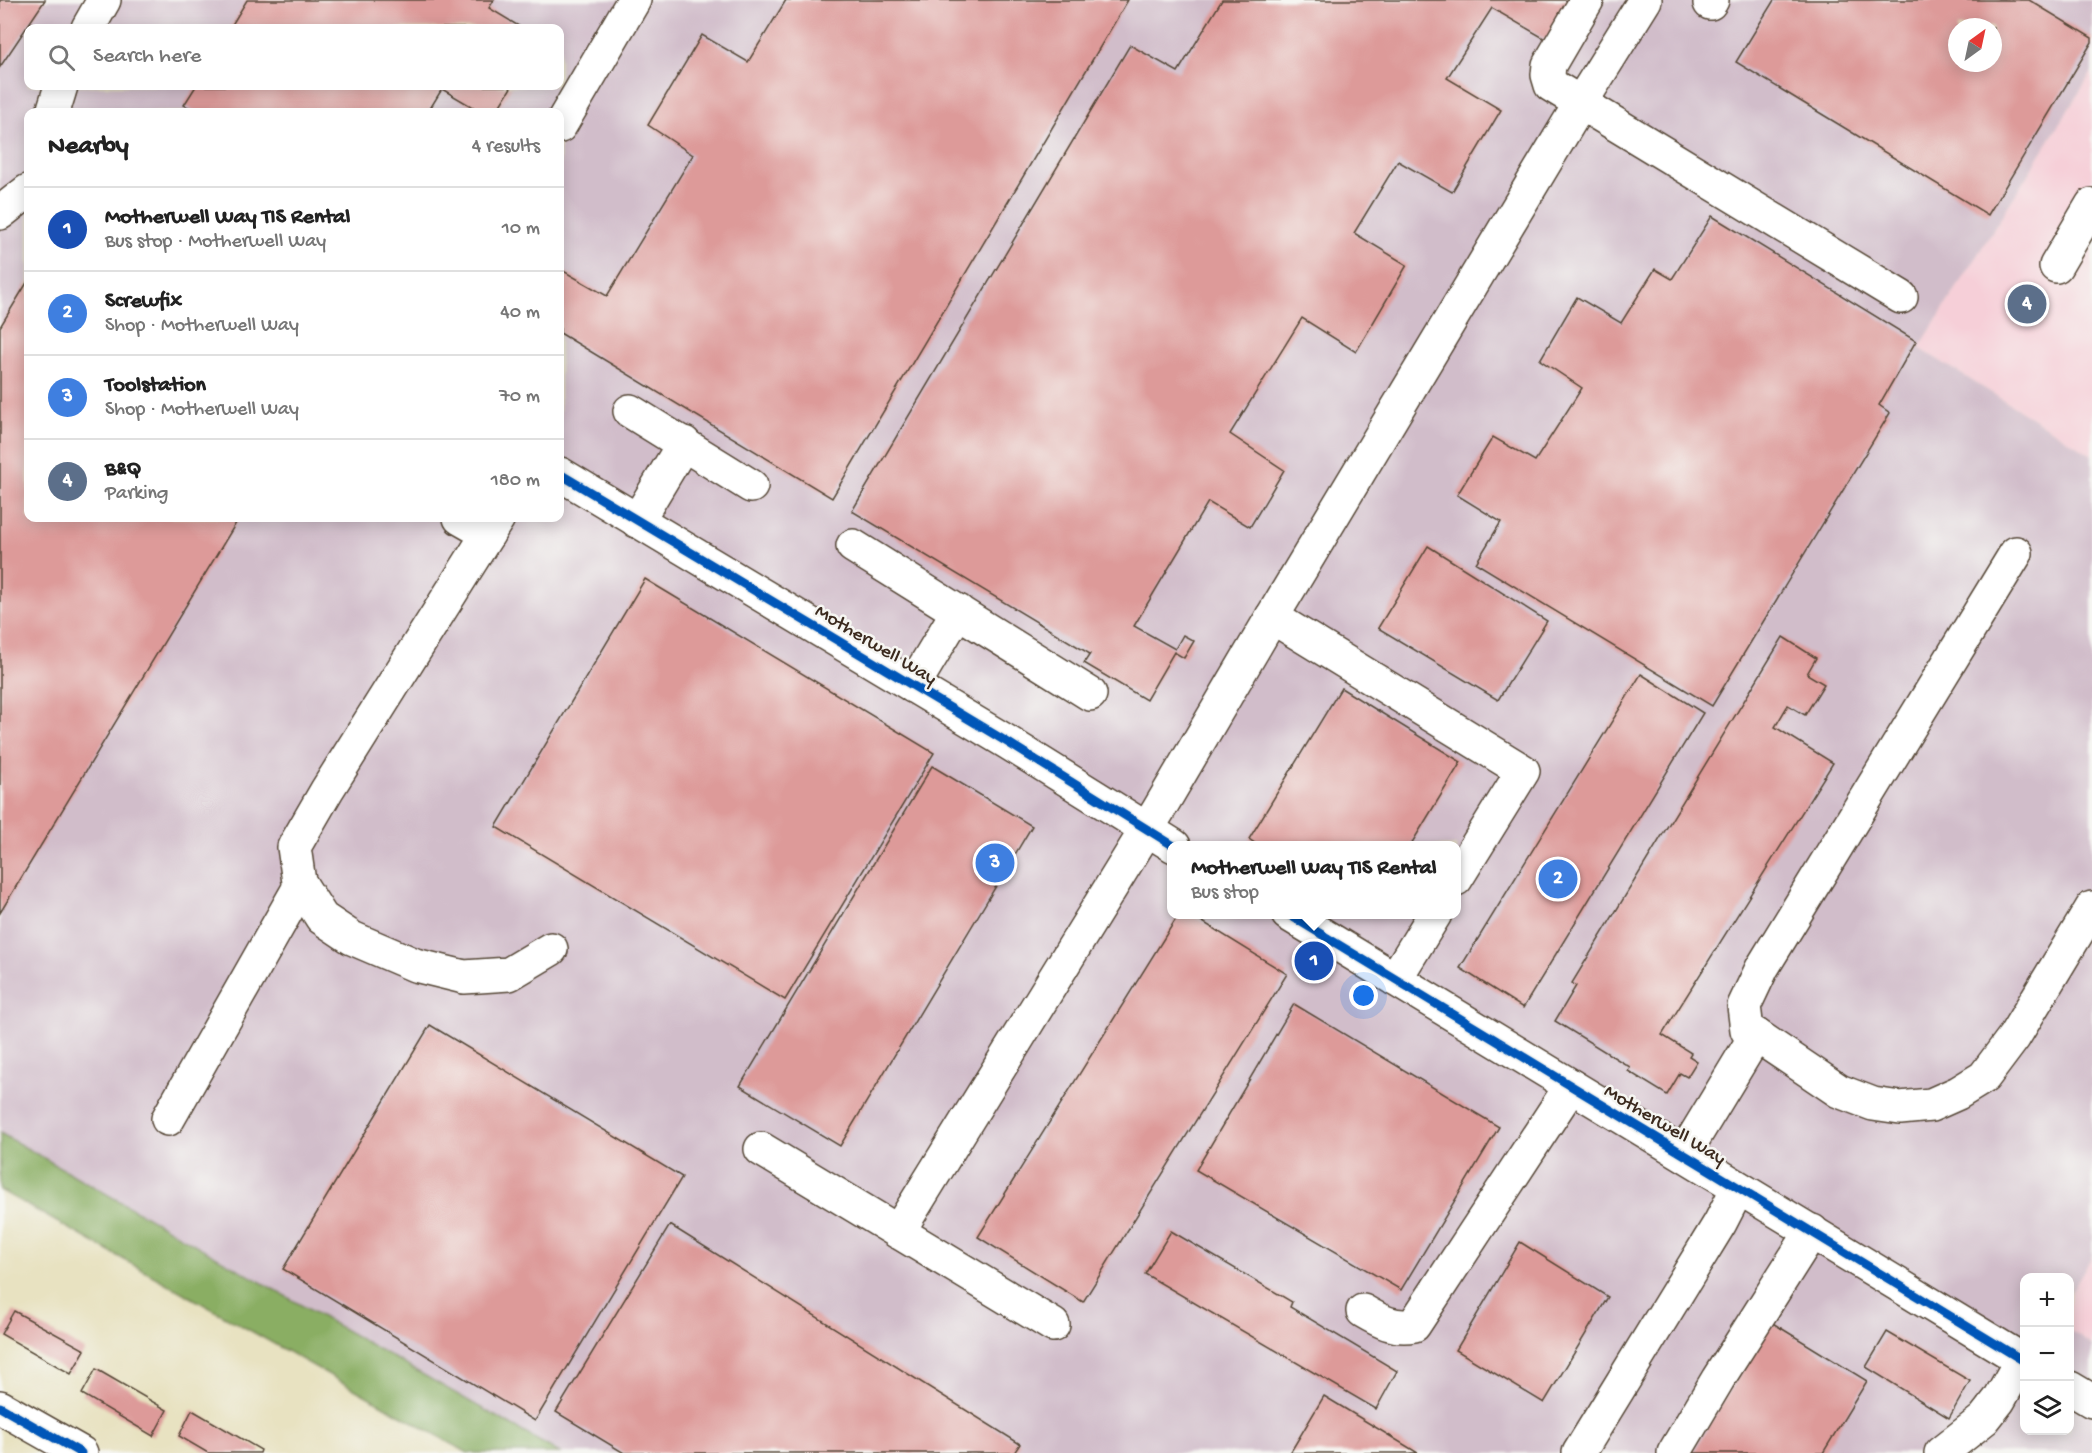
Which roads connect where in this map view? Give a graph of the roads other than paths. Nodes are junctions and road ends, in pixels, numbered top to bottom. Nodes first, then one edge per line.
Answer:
1 (104, 0) edge
2 (634, 0) edge
3 (1587, 0) edge
4 (1645, 0) edge
5 (90, 24) edge
6 (60, 90) edge
7 (1580, 104) junction
8 (54, 108) edge
9 (564, 119) edge
10 (24, 194) edge
11 (2092, 205) edge
12 (0, 213) edge
13 (2056, 266) dead end
14 (1901, 297) dead end
15 (630, 411) dead end
16 (684, 443) junction
17 (564, 476) edge
18 (751, 486) dead end
19 (637, 521) junction
20 (476, 522) edge
21 (493, 526) edge
22 (853, 546) dead end
23 (2016, 553) dead end
24 (958, 611) junction
25 (1272, 617) junction
26 (913, 686) junction
27 (1090, 694) dead end
28 (1147, 829) junction
29 (1167, 842) edge
30 (1461, 871) edge
31 (301, 885) junction
32 (2092, 908) edge
33 (1295, 919) edge
34 (1432, 919) edge
35 (551, 949) dead end
36 (1395, 979) junction
37 (1756, 1035) junction
38 (1571, 1086) junction
39 (168, 1119) dead end
40 (761, 1149) dead end
41 (1684, 1154) junction
42 (1738, 1188) junction
43 (1812, 1231) junction
44 (898, 1232) junction
45 (1363, 1311) dead end
46 (1053, 1325) dead end
47 (2020, 1358) edge
48 (2020, 1365) edge
49 (2074, 1390) edge
50 (2092, 1401) edge
51 (0, 1407) edge
52 (81, 1453) edge
53 (1579, 1453) edge
54 (1674, 1453) edge
55 (1941, 1453) edge

1 - 5 street
2 - 9 street
3 - 7 street
4 - 7 street
6 - 8 street
7 - 14 street
7 - 25 street
10 - 12 street
11 - 13 street
15 - 16 street
16 - 18 street
16 - 19 street
17 - 19 street, Motherwell Way
19 - 26 street, Motherwell Way
20 - 21 street
21 - 31 street
22 - 24 street
23 - 37 street
24 - 26 street
24 - 27 street
25 - 28 street
25 - 30 street
26 - 28 street, Motherwell Way
28 - 29 street, Motherwell Way
28 - 44 street
31 - 35 street
31 - 39 street
32 - 37 street
33 - 36 street, Motherwell Way
34 - 36 street
36 - 38 street, Motherwell Way
37 - 41 street
38 - 41 street, Motherwell Way
38 - 45 street
40 - 44 street
41 - 42 street, Motherwell Way
42 - 43 street, Motherwell Way
42 - 53 street
43 - 47 street, Motherwell Way
43 - 54 street
44 - 46 street
48 - 55 street
49 - 50 street
51 - 52 street

